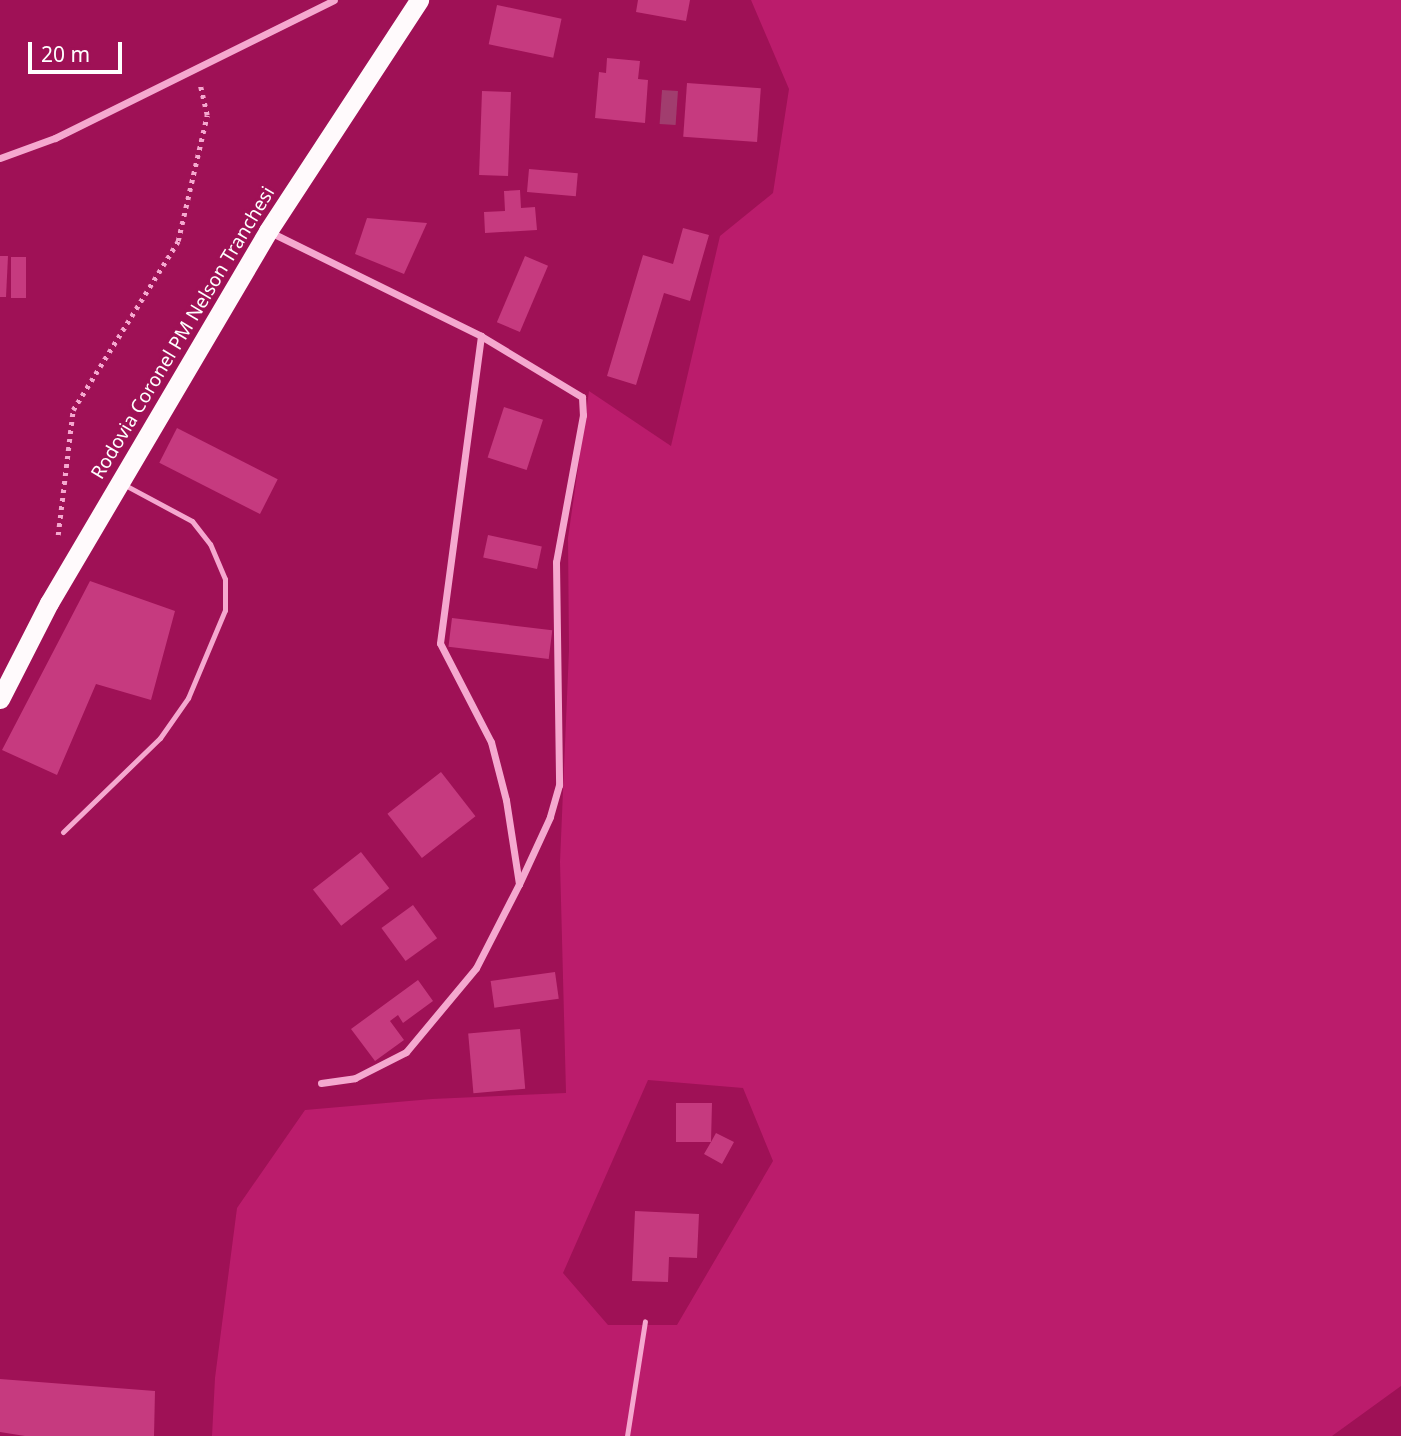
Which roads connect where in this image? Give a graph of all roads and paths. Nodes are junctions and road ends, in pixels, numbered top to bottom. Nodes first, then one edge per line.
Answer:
1 (334, 0) edge
2 (419, 0) edge
3 (195, 67) junction
4 (0, 158) edge
5 (268, 231) junction
6 (481, 336) junction
7 (120, 483) junction
8 (56, 548) dead end
9 (0, 699) edge
10 (63, 832) dead end
11 (519, 884) junction
12 (321, 1083) dead end
13 (645, 1321) dead end
14 (627, 1436) edge

1 - 3 street
2 - 5 highway, Rodovia Coronel PM Nelson Tranchesi
3 - 4 street
3 - 8 path
5 - 6 street
5 - 7 highway, Rodovia Coronel PM Nelson Tranchesi
6 - 11 street
6 - 11 street
7 - 9 highway, Rodovia Coronel PM Nelson Tranchesi
7 - 10 lane
11 - 12 street
13 - 14 lane

